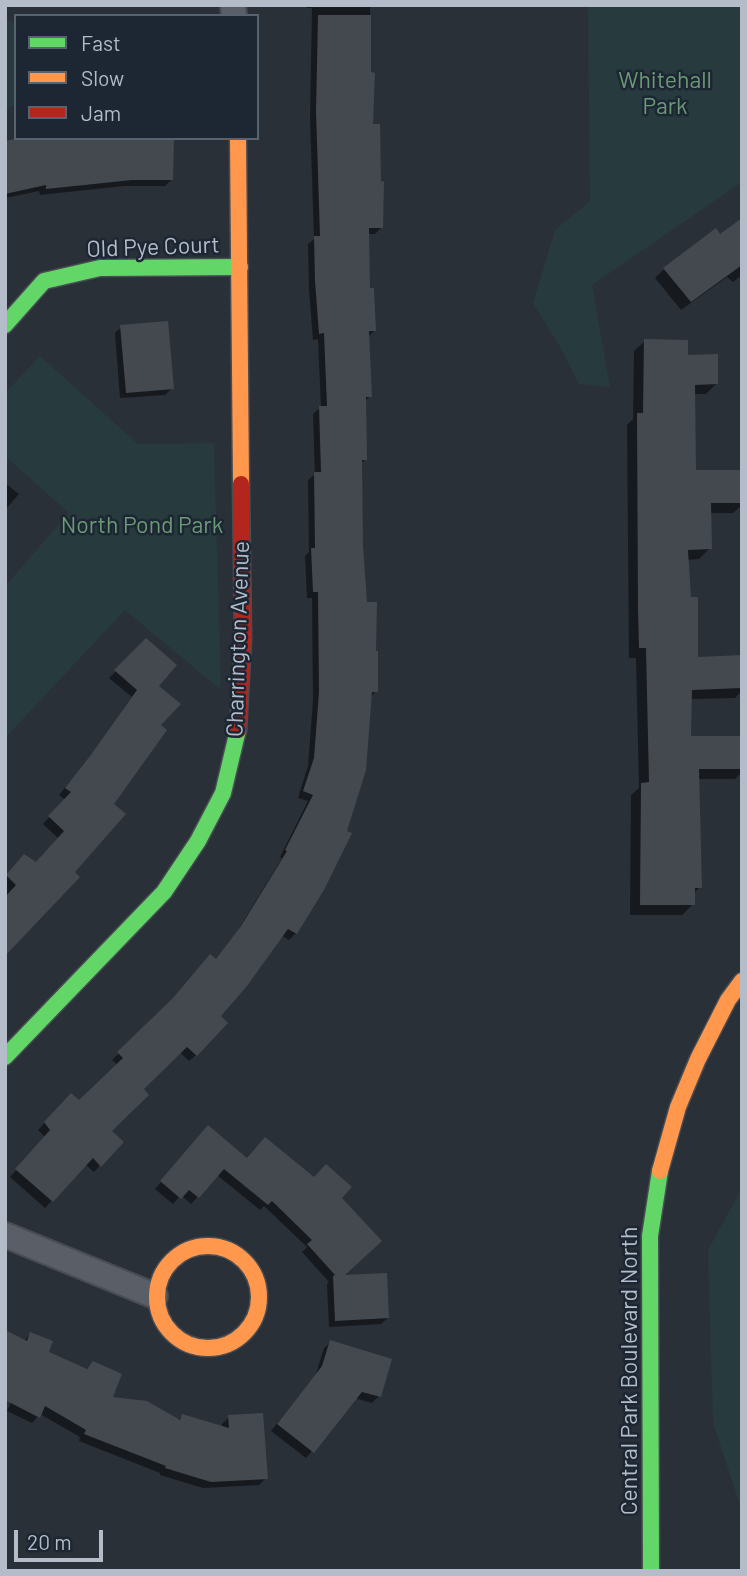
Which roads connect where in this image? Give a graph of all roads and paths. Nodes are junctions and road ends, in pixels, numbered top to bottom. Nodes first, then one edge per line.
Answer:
1 (238, 140) edge
2 (240, 267) junction
3 (5, 324) edge
4 (742, 981) edge
5 (5, 1057) edge
6 (5, 1235) edge
7 (155, 1296) junction
8 (651, 1571) edge

1 - 2 street, Charrington Avenue
2 - 3 street, Old Pye Court
2 - 5 street, Charrington Avenue
4 - 8 street, Central Park Boulevard North
6 - 7 street
7 - 7 street

